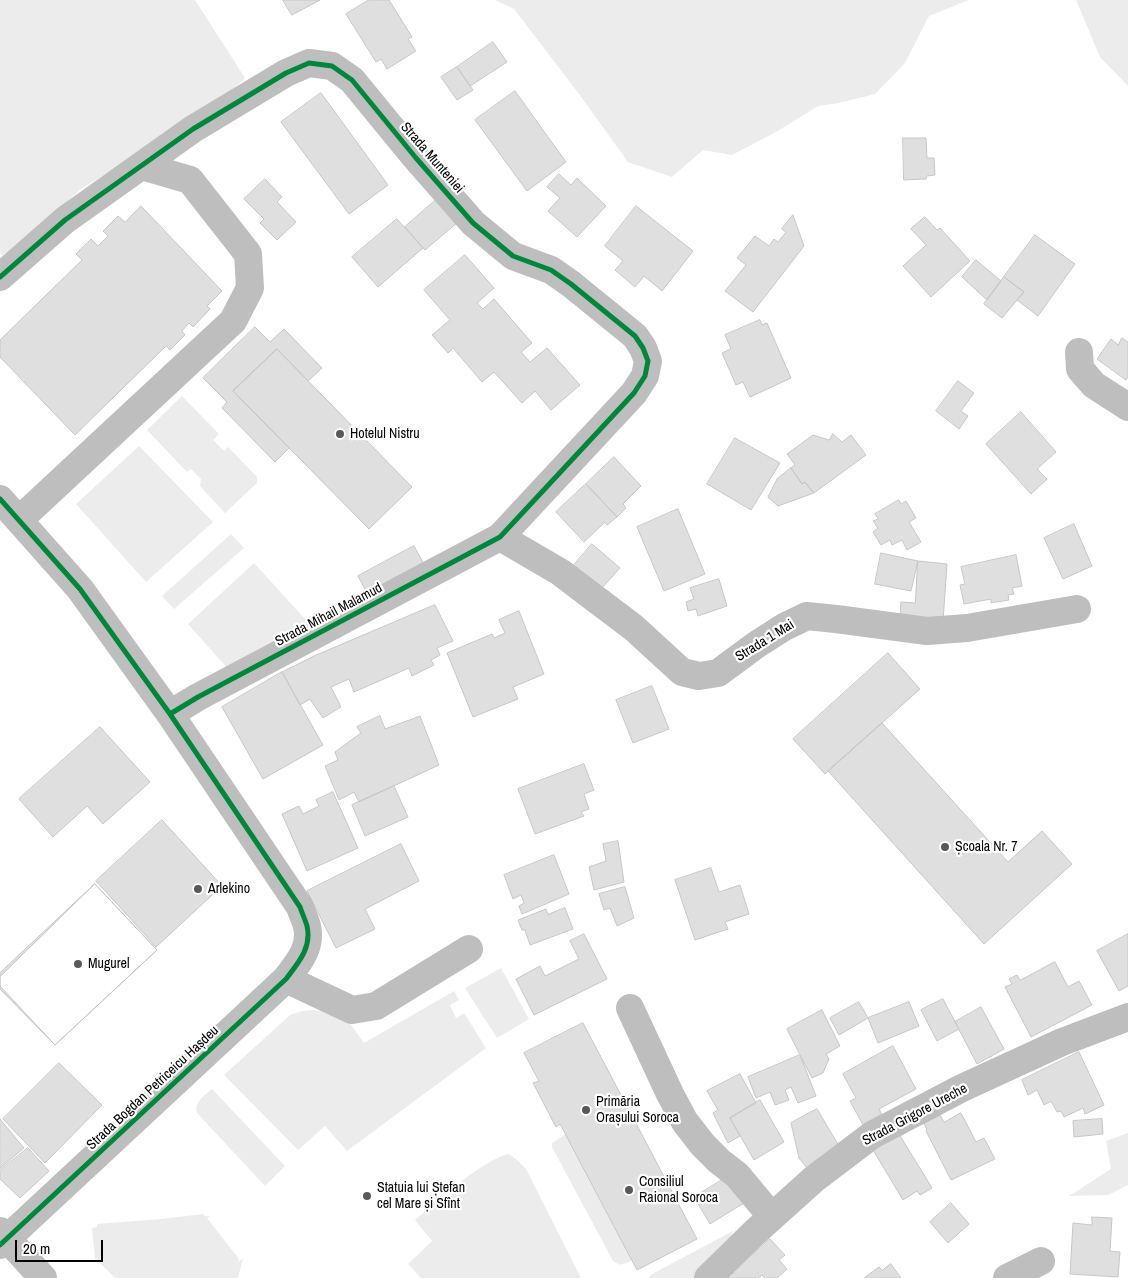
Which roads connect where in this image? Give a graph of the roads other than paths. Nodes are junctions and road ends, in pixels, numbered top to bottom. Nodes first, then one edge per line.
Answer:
1 (142, 166) junction
2 (0, 277) edge
3 (1079, 352) dead end
4 (1128, 407) edge
5 (0, 498) edge
6 (19, 520) junction
7 (500, 537) junction
8 (1077, 609) dead end
9 (170, 714) junction
10 (469, 949) dead end
11 (286, 979) junction
12 (630, 1008) dead end
13 (1128, 1017) edge
14 (772, 1217) junction
15 (2, 1239) edge
16 (1041, 1261) dead end
17 (43, 1278) edge
18 (708, 1278) edge
19 (1006, 1278) edge

1 - 2 street, Strada Munteniei
1 - 6 street
1 - 7 street, Strada Munteniei
3 - 4 street
5 - 6 street
6 - 9 street
7 - 8 street, Strada 1 Mai
7 - 9 street, Strada Mihail Malamud
9 - 11 street, Strada Bogdan Petriceicu Hașdeu
10 - 11 street
11 - 15 street, Strada Bogdan Petriceicu Hașdeu
12 - 14 street
13 - 14 street, Strada Grigore Ureche
14 - 18 street, Strada Grigore Ureche
15 - 17 street
16 - 19 street

